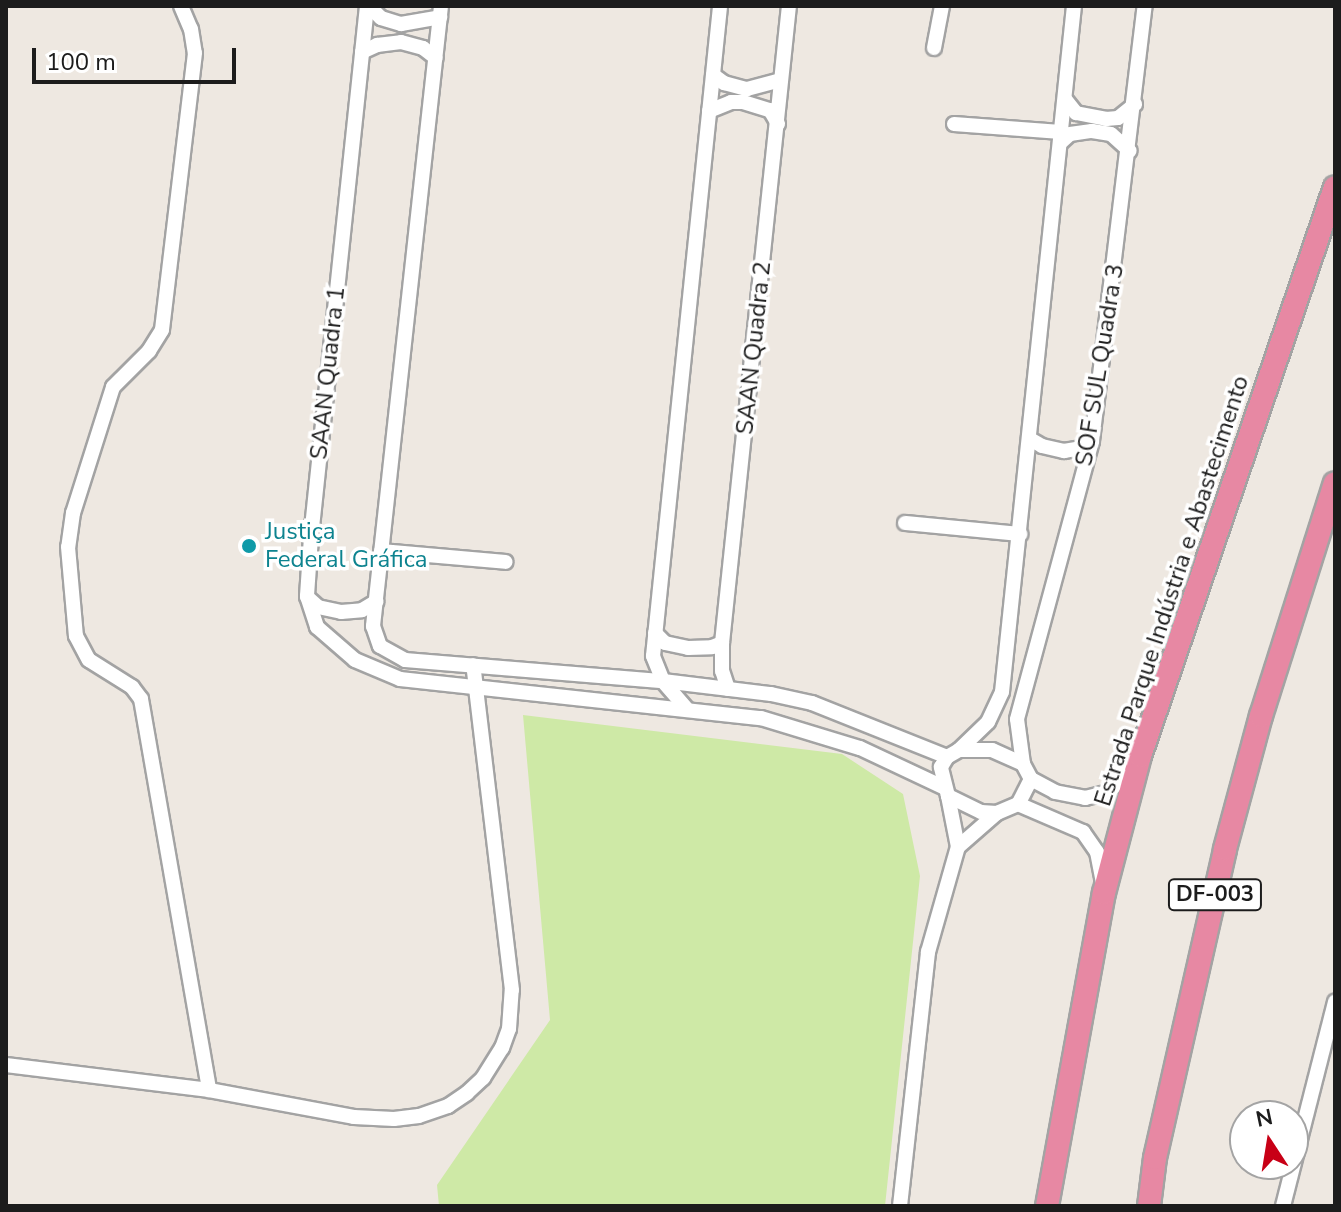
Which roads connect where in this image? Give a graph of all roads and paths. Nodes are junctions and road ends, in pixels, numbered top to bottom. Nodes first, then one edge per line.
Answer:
1 (181, 6) edge
2 (368, 6) edge
3 (720, 6) edge
4 (789, 6) edge
5 (942, 6) edge
6 (1074, 6) edge
7 (1145, 6) edge
8 (440, 11) edge
9 (934, 48) dead end
10 (362, 52) junction
11 (436, 58) junction
12 (713, 75) junction
13 (781, 80) junction
14 (1065, 99) junction
15 (1135, 104) junction
16 (709, 111) junction
17 (778, 124) junction
18 (954, 124) dead end
19 (1060, 138) junction
20 (1130, 151) junction
21 (1335, 187) edge
22 (1030, 439) junction
23 (1092, 441) junction
24 (1335, 483) edge
25 (905, 523) dead end
26 (1020, 534) junction
27 (381, 551) junction
28 (506, 562) dead end
29 (307, 596) junction
30 (377, 601) junction
31 (655, 633) junction
32 (722, 643) junction
33 (653, 656) junction
34 (473, 665) junction
35 (632, 679) junction
36 (663, 681) junction
37 (473, 687) junction
38 (728, 689) junction
39 (687, 709) junction
40 (953, 753) junction
41 (1140, 756) junction
42 (1023, 764) junction
43 (1031, 779) junction
44 (945, 791) junction
45 (1018, 804) junction
46 (997, 813) junction
47 (958, 847) junction
48 (1104, 893) junction
49 (1335, 1002) edge
50 (6, 1065) edge
51 (209, 1090) junction
52 (900, 1206) edge
53 (1047, 1206) edge
54 (1149, 1206) edge
55 (1283, 1206) edge

1 - 51 street
2 - 8 street
2 - 10 street, SAAN Quadra 1
3 - 12 street
4 - 13 street, SAAN Quadra 2
5 - 9 street
6 - 14 street
7 - 15 street, SOF SUL Quadra 3
8 - 11 street
10 - 11 street
10 - 29 street, SAAN Quadra 1
11 - 27 street
12 - 13 street
12 - 16 street
13 - 17 street, SAAN Quadra 2
14 - 15 street
14 - 19 street
15 - 20 street, SOF SUL Quadra 3
16 - 17 street
16 - 31 street
17 - 32 street, SAAN Quadra 2
18 - 19 street
19 - 20 street
19 - 22 street
20 - 23 street, SOF SUL Quadra 3
21 - 41 highway, Estrada Parque Indústria e Abastecimento
22 - 23 street
22 - 26 street
23 - 42 street, SOF SUL Quadra 3
24 - 54 highway, DF-003
25 - 26 street
26 - 40 street
27 - 28 street
27 - 30 street
29 - 30 street
29 - 37 street, SAAN Quadra 1
30 - 34 street
31 - 32 street
31 - 33 street
32 - 38 street, SAAN Quadra 2
33 - 35 street
33 - 36 street
34 - 35 street
34 - 37 street
35 - 36 street
36 - 38 street
36 - 39 street
37 - 39 street, SAAN Quadra 1
37 - 51 street
38 - 40 street
39 - 44 street, SAAN Quadra 1
40 - 42 street
40 - 44 street
41 - 43 street
41 - 48 highway, Estrada Parque Indústria e Abastecimento
42 - 43 street
43 - 45 street
44 - 46 street
44 - 47 street
45 - 46 street
45 - 48 street
46 - 47 street
47 - 52 street
48 - 53 highway, Estrada Parque Indústria e Abastecimento
49 - 55 street
50 - 51 street

